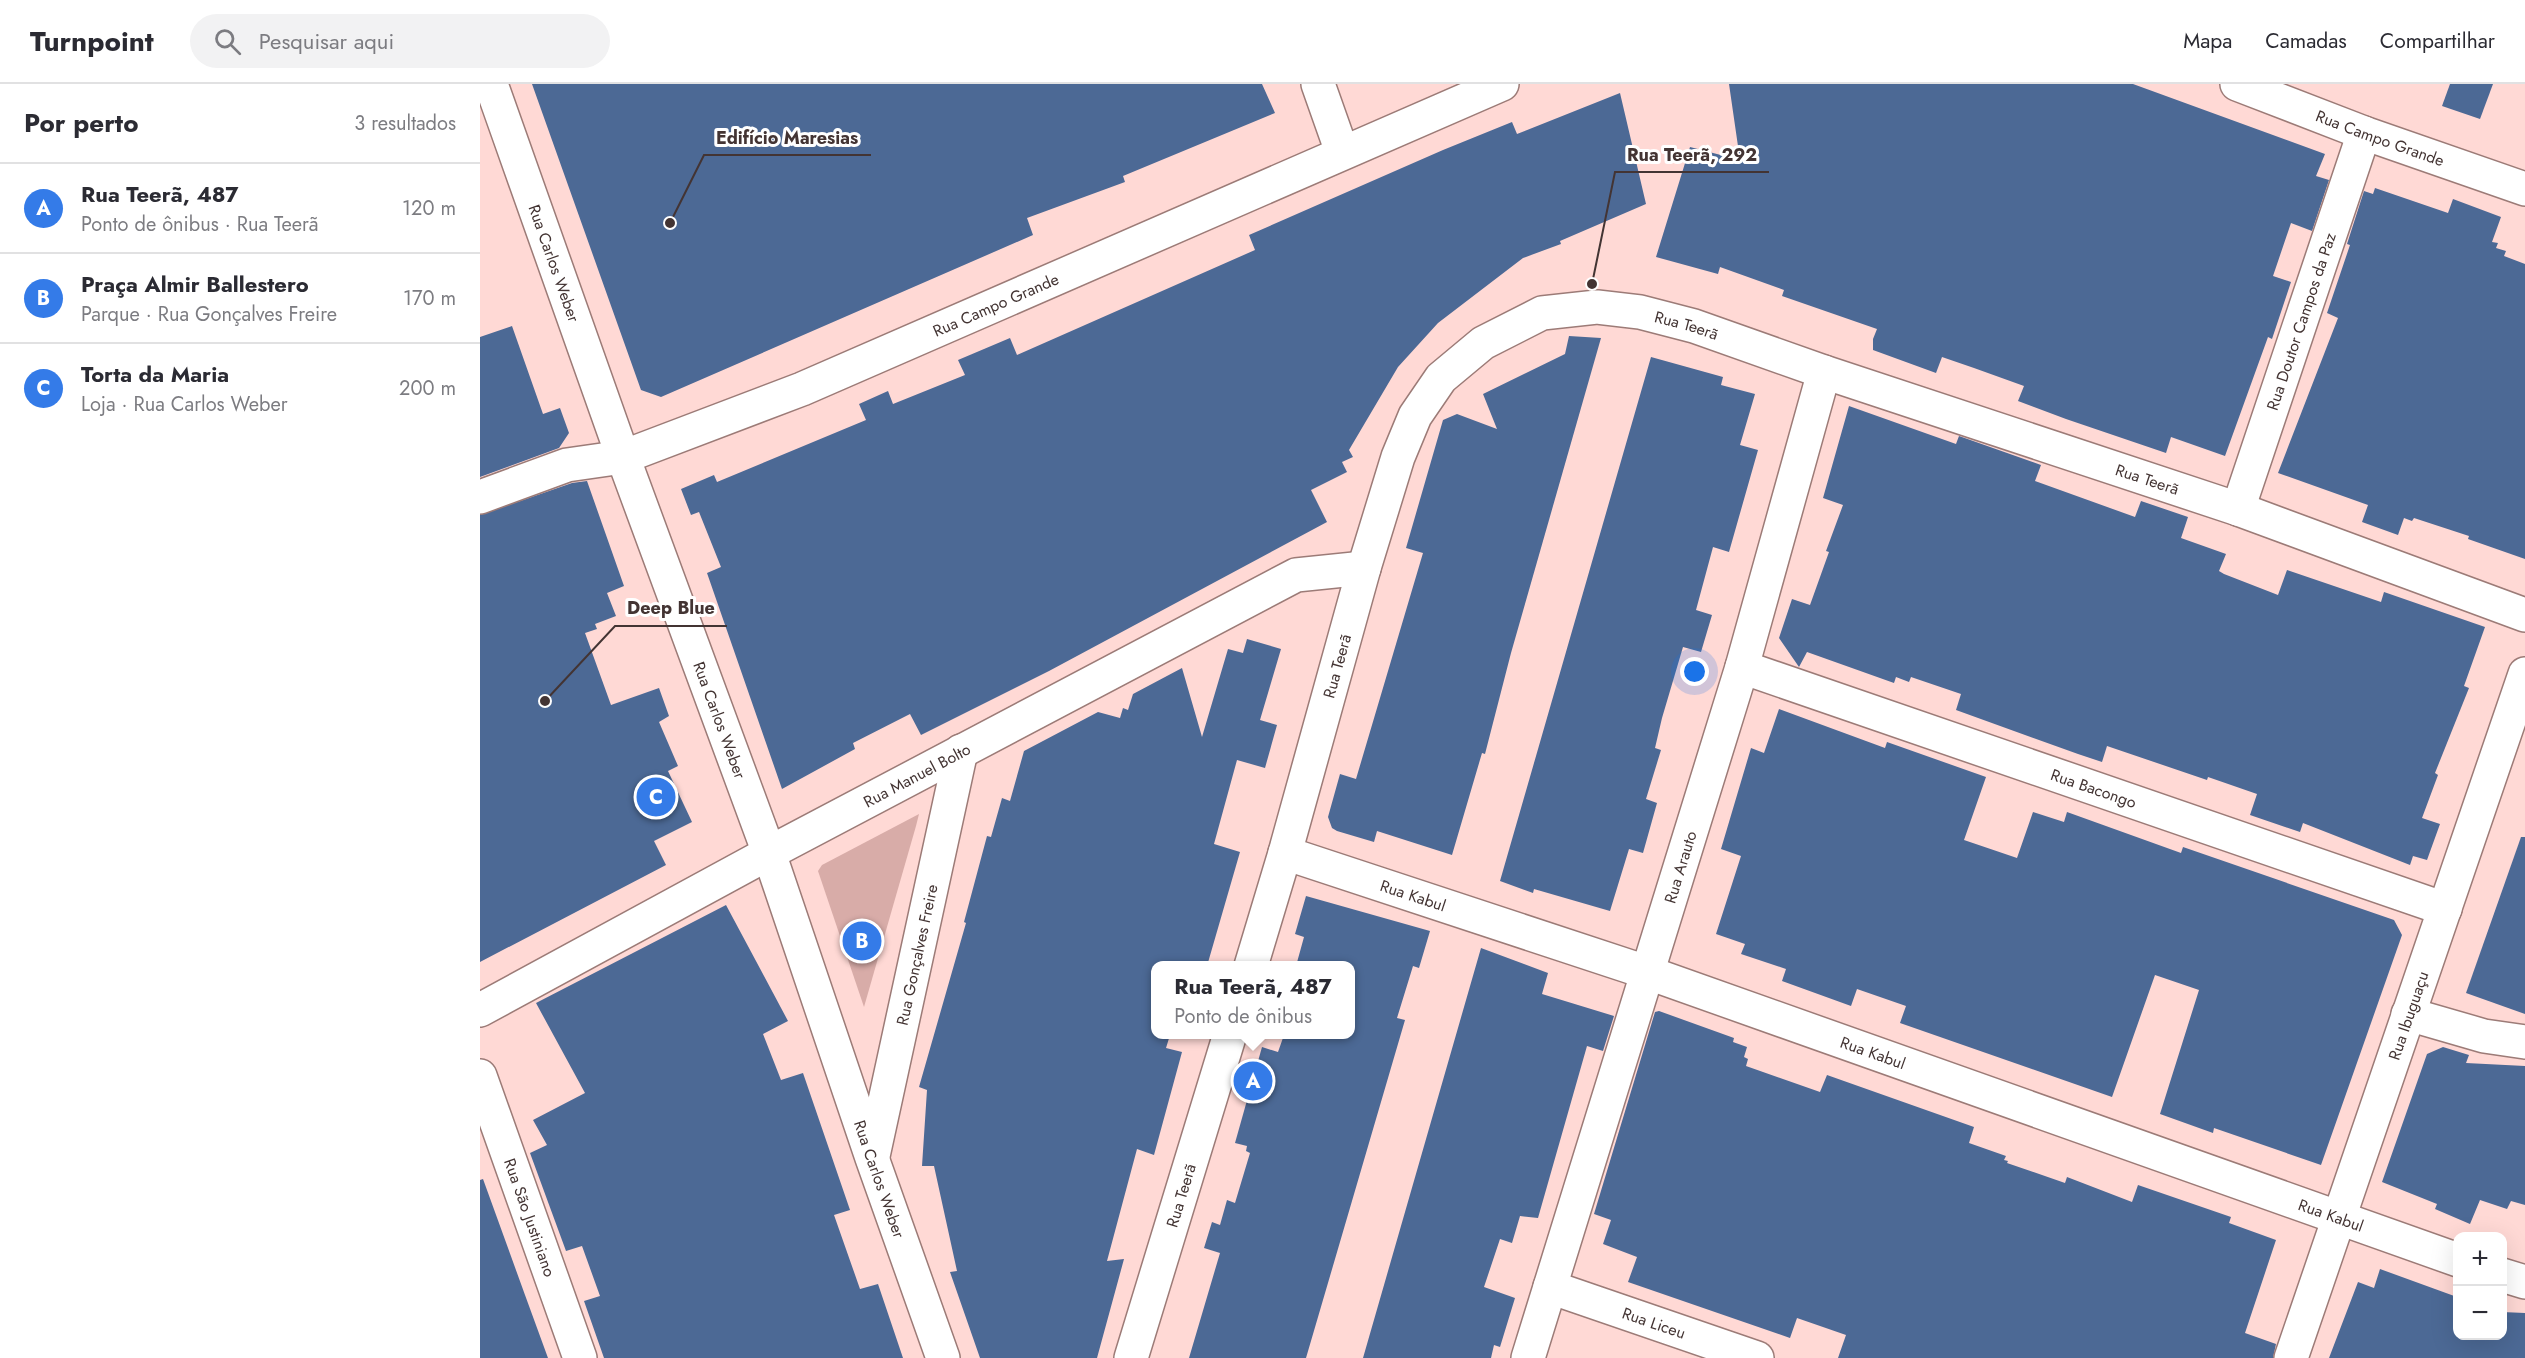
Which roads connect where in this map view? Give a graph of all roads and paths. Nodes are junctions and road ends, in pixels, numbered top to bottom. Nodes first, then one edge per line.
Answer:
1 (491, 84) edge
2 (1318, 84) edge
3 (1502, 84) edge
4 (2236, 84) edge
5 (2364, 133) junction
6 (1342, 152) junction
7 (2525, 189) edge
8 (1824, 372) junction
9 (622, 457) junction
10 (480, 497) edge
11 (2238, 509) junction
12 (1364, 568) junction
13 (2525, 615) edge
14 (1742, 667) junction
15 (2525, 674) edge
16 (961, 751) junction
17 (769, 853) junction
18 (1285, 854) junction
19 (2445, 909) junction
20 (1253, 961) edge
21 (1646, 972) junction
22 (480, 1010) edge
23 (2408, 1014) junction
24 (1229, 1039) edge
25 (2525, 1042) edge
26 (480, 1076) edge
27 (873, 1158) junction
28 (2338, 1219) junction
29 (2453, 1259) edge
30 (2507, 1277) edge
31 (2525, 1282) edge
32 (1550, 1287) junction
33 (580, 1358) edge
34 (943, 1358) edge
35 (1131, 1358) edge
36 (1528, 1358) edge
37 (1757, 1358) edge
38 (2291, 1358) edge

1 - 9 street, Rua Carlos Weber
2 - 6 street
3 - 6 street, Rua Campo Grande
4 - 5 street, Rua Campo Grande
5 - 7 street, Rua Campo Grande
5 - 11 street, Rua Doutor Campos da Paz
6 - 9 street, Rua Campo Grande
8 - 11 street, Rua Teerã
8 - 12 street, Rua Teerã
8 - 14 street, Rua Arauto
9 - 10 street, Rua Campo Grande
9 - 17 street, Rua Carlos Weber
11 - 13 street, Rua Teerã
12 - 16 street, Rua Manuel Bolto
12 - 18 street, Rua Teerã
14 - 19 street, Rua Bacongo
14 - 21 street, Rua Arauto
15 - 19 street, Rua Ibuguaçu
16 - 17 street, Rua Manuel Bolto
16 - 27 street, Rua Gonçalves Freire
17 - 22 street, Rua Manuel Bolto
17 - 27 street, Rua Carlos Weber
18 - 20 street, Rua Teerã
18 - 21 street, Rua Kabul
19 - 23 street, Rua Ibuguaçu
21 - 28 street, Rua Kabul
21 - 32 street, Rua Arauto
23 - 25 street
23 - 28 street, Rua Ibuguaçu
24 - 35 street, Rua Teerã
26 - 33 street, Rua São Justiniano
27 - 34 street, Rua Carlos Weber
28 - 29 street, Rua Kabul
28 - 38 street, Rua Ibuguaçu
30 - 31 street
32 - 36 street, Rua Arauto
32 - 37 street, Rua Liceu

